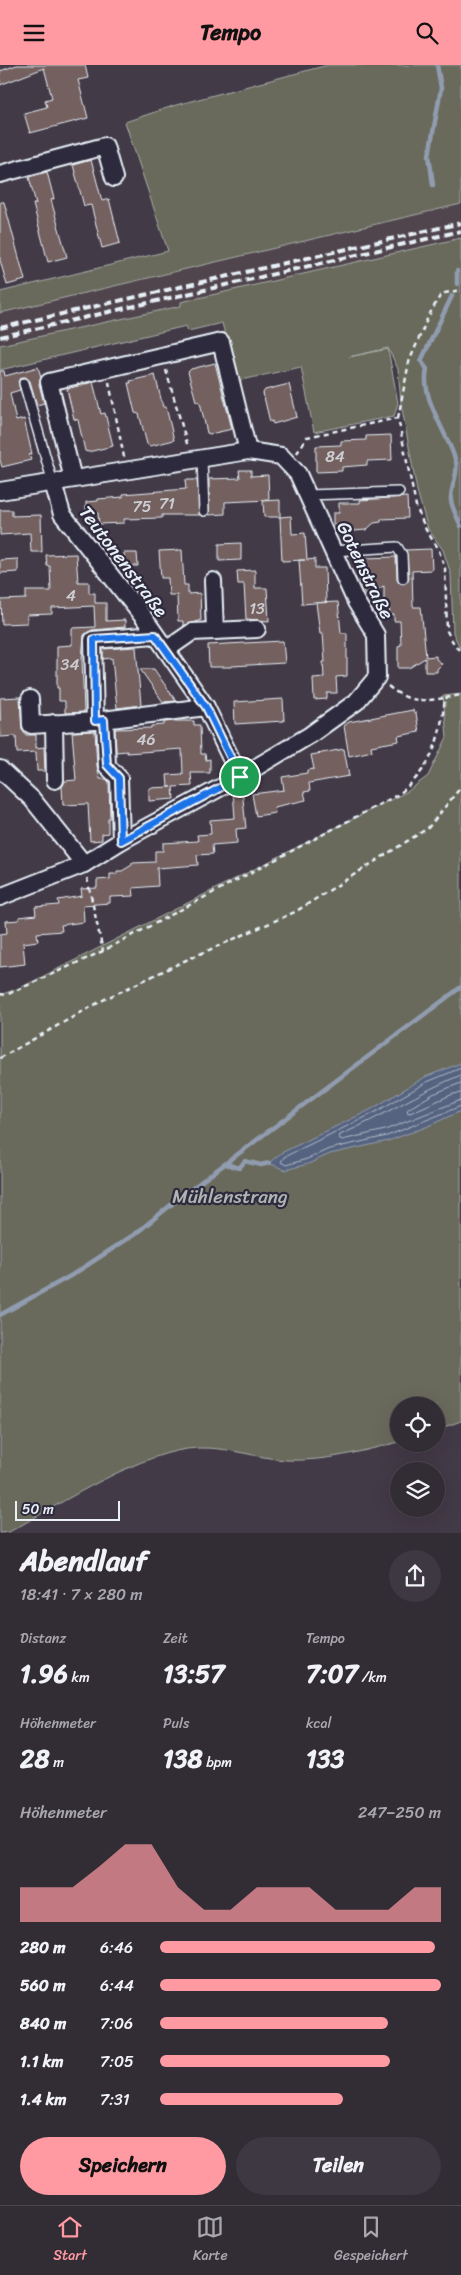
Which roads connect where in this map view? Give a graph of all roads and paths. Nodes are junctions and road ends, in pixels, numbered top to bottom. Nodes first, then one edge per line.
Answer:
1 (0, 173) edge
2 (114, 178) dead end
3 (461, 290) edge
4 (162, 355) junction
5 (106, 368) junction
6 (24, 383) dead end
7 (398, 418) dead end
8 (248, 451) junction
9 (197, 460) junction
10 (127, 471) junction
11 (73, 479) junction
12 (54, 483) junction
13 (0, 491) edge
14 (398, 492) dead end
15 (307, 495) junction
16 (204, 511) dead end
17 (333, 551) junction
18 (403, 578) dead end
19 (213, 581) dead end
20 (257, 629) dead end
21 (215, 631) junction
22 (155, 635) junction
23 (166, 650) junction
24 (377, 677) junction
25 (461, 695) edge
26 (445, 698) junction
27 (30, 699) dead end
28 (206, 707) junction
29 (100, 721) junction
30 (54, 723) junction
31 (0, 769) edge
32 (240, 777) junction
33 (55, 780) dead end
34 (461, 787) edge
35 (121, 841) junction
36 (84, 864) junction
37 (0, 897) edge
38 (103, 951) junction
39 (0, 994) edge
40 (0, 1058) edge

1 - 2 street
3 - 7 path
4 - 5 street
4 - 8 street
4 - 9 path
5 - 10 path
5 - 11 street
6 - 12 lane
8 - 9 street, Gotenstraße
8 - 15 street, Gotenstraße
9 - 10 street, Gotenstraße
9 - 16 lane
10 - 11 street, Gotenstraße
11 - 12 street, Gotenstraße
12 - 13 street, Gotenstraße
12 - 22 street, Teutonenstraße
14 - 15 lane
15 - 17 street, Gotenstraße
17 - 18 lane
17 - 24 street, Gotenstraße
19 - 21 street
20 - 21 street
21 - 23 street
22 - 23 street, Teutonenstraße
22 - 29 street, Teutonenstraße
23 - 28 street, Teutonenstraße
24 - 26 path
24 - 32 street
25 - 26 path
26 - 38 path
27 - 30 street
28 - 29 street
28 - 32 street, Teutonenstraße
29 - 30 street
29 - 35 street, Teutonenstraße
30 - 33 street
31 - 36 street
32 - 35 street
34 - 40 path
35 - 36 street
36 - 37 street
36 - 38 path
38 - 39 path

